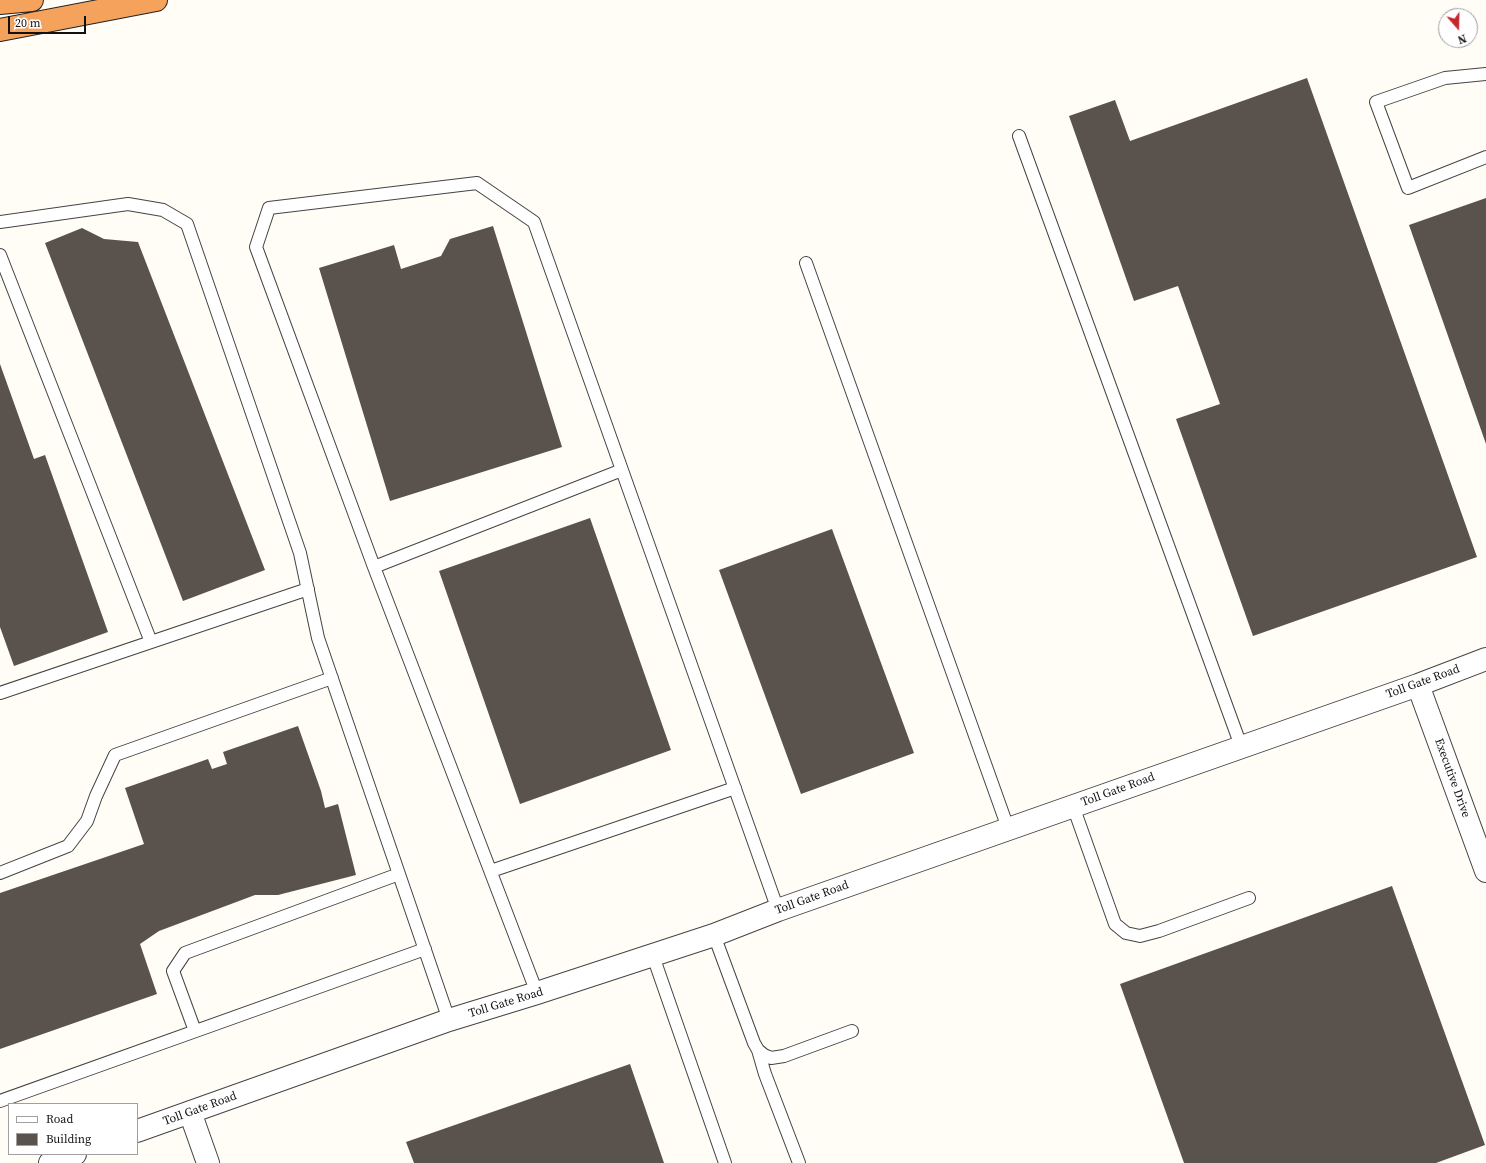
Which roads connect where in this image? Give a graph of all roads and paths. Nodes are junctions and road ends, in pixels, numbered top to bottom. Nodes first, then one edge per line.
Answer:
1 (32, 0) edge
2 (156, 0) edge
3 (0, 3) edge
4 (0, 30) edge
5 (1486, 74) edge
6 (1019, 136) dead end
7 (1486, 157) edge
8 (0, 222) edge
9 (0, 255) edge
10 (806, 263) dead end
11 (622, 470) junction
12 (374, 567) junction
13 (308, 590) junction
14 (150, 642) junction
15 (1486, 659) edge
16 (332, 678) junction
17 (1418, 684) junction
18 (0, 693) edge
19 (1241, 746) junction
20 (735, 788) junction
21 (1073, 806) junction
22 (1008, 828) junction
23 (491, 871) junction
24 (1486, 871) edge
25 (0, 872) edge
26 (399, 874) junction
27 (1249, 898) dead end
28 (778, 910) junction
29 (714, 935) junction
30 (425, 949) junction
31 (653, 956) junction
32 (537, 994) junction
33 (449, 1020) junction
34 (195, 1031) junction
35 (852, 1031) dead end
36 (758, 1050) junction
37 (0, 1101) edge
38 (190, 1112) junction
39 (138, 1131) edge
40 (72, 1155) edge
41 (50, 1163) edge
42 (208, 1163) edge
43 (725, 1163) edge
44 (799, 1163) edge

1 - 3 highway
2 - 4 highway
5 - 7 lane
6 - 19 lane
8 - 13 lane
9 - 14 lane
10 - 22 lane
11 - 12 lane
11 - 12 lane
11 - 20 lane
12 - 23 lane
13 - 14 lane
13 - 16 lane
14 - 18 lane
15 - 17 street, Toll Gate Road
16 - 25 lane
16 - 26 lane
17 - 19 street, Toll Gate Road
17 - 24 street, Executive Drive
19 - 21 street, Toll Gate Road
20 - 23 lane
20 - 28 lane
21 - 22 street, Toll Gate Road
21 - 27 lane
22 - 28 street, Toll Gate Road
23 - 32 lane
26 - 30 lane
26 - 34 lane
28 - 29 street, Toll Gate Road
29 - 31 street, Toll Gate Road
29 - 36 lane
30 - 33 lane
30 - 34 lane
31 - 32 street, Toll Gate Road
31 - 43 lane
32 - 33 street, Toll Gate Road
33 - 38 street, Toll Gate Road
34 - 37 lane
35 - 36 lane
36 - 44 lane
38 - 39 street, Toll Gate Road
38 - 42 street
40 - 41 street

